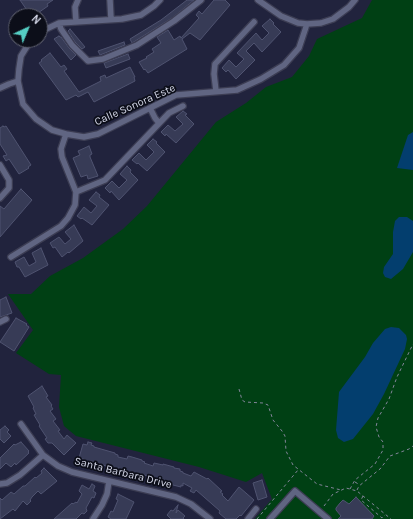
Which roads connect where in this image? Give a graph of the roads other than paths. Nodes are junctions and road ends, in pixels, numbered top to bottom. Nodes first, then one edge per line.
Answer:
1 (78, 0) edge
2 (110, 0) edge
3 (160, 0) edge
4 (201, 0) edge
5 (355, 0) edge
6 (260, 1) edge
7 (111, 19) junction
8 (76, 21) junction
9 (254, 22) dead end
10 (59, 23) junction
11 (307, 24) junction
12 (48, 27) edge
13 (26, 48) edge
14 (18, 82) junction
15 (0, 88) edge
16 (216, 91) junction
17 (183, 106) dead end
18 (150, 108) junction
19 (159, 123) junction
20 (66, 134) junction
21 (0, 165) edge
22 (76, 192) junction
23 (0, 198) edge
24 (11, 257) dead end
25 (6, 319) dead end
26 (0, 322) edge
27 (21, 424) dead end
28 (43, 455) junction
29 (109, 481) junction
30 (0, 484) edge
31 (256, 509) dead end
32 (204, 517) edge
33 (93, 519) edge
34 (210, 519) edge
35 (248, 519) edge
36 (270, 519) edge
37 (328, 519) edge

1 - 8 street
2 - 7 street
3 - 7 street
4 - 10 street
5 - 11 street
6 - 11 street
7 - 8 street
8 - 10 street
9 - 16 street
10 - 12 street
11 - 16 street, Calle Sonora Este
13 - 14 street
14 - 15 street
14 - 20 street, Calle Sonora Este
16 - 18 street, Calle Sonora Este
17 - 19 street
18 - 19 street
18 - 20 street, Calle Sonora Este
19 - 22 street
20 - 22 street
21 - 23 street
22 - 24 street
25 - 26 street
27 - 28 street, Santa Barbara Drive
28 - 29 street, Santa Barbara Drive
28 - 30 street
29 - 32 street, Santa Barbara Drive
29 - 33 street
31 - 35 street
32 - 34 street, Santa Barbara Drive
36 - 37 street

